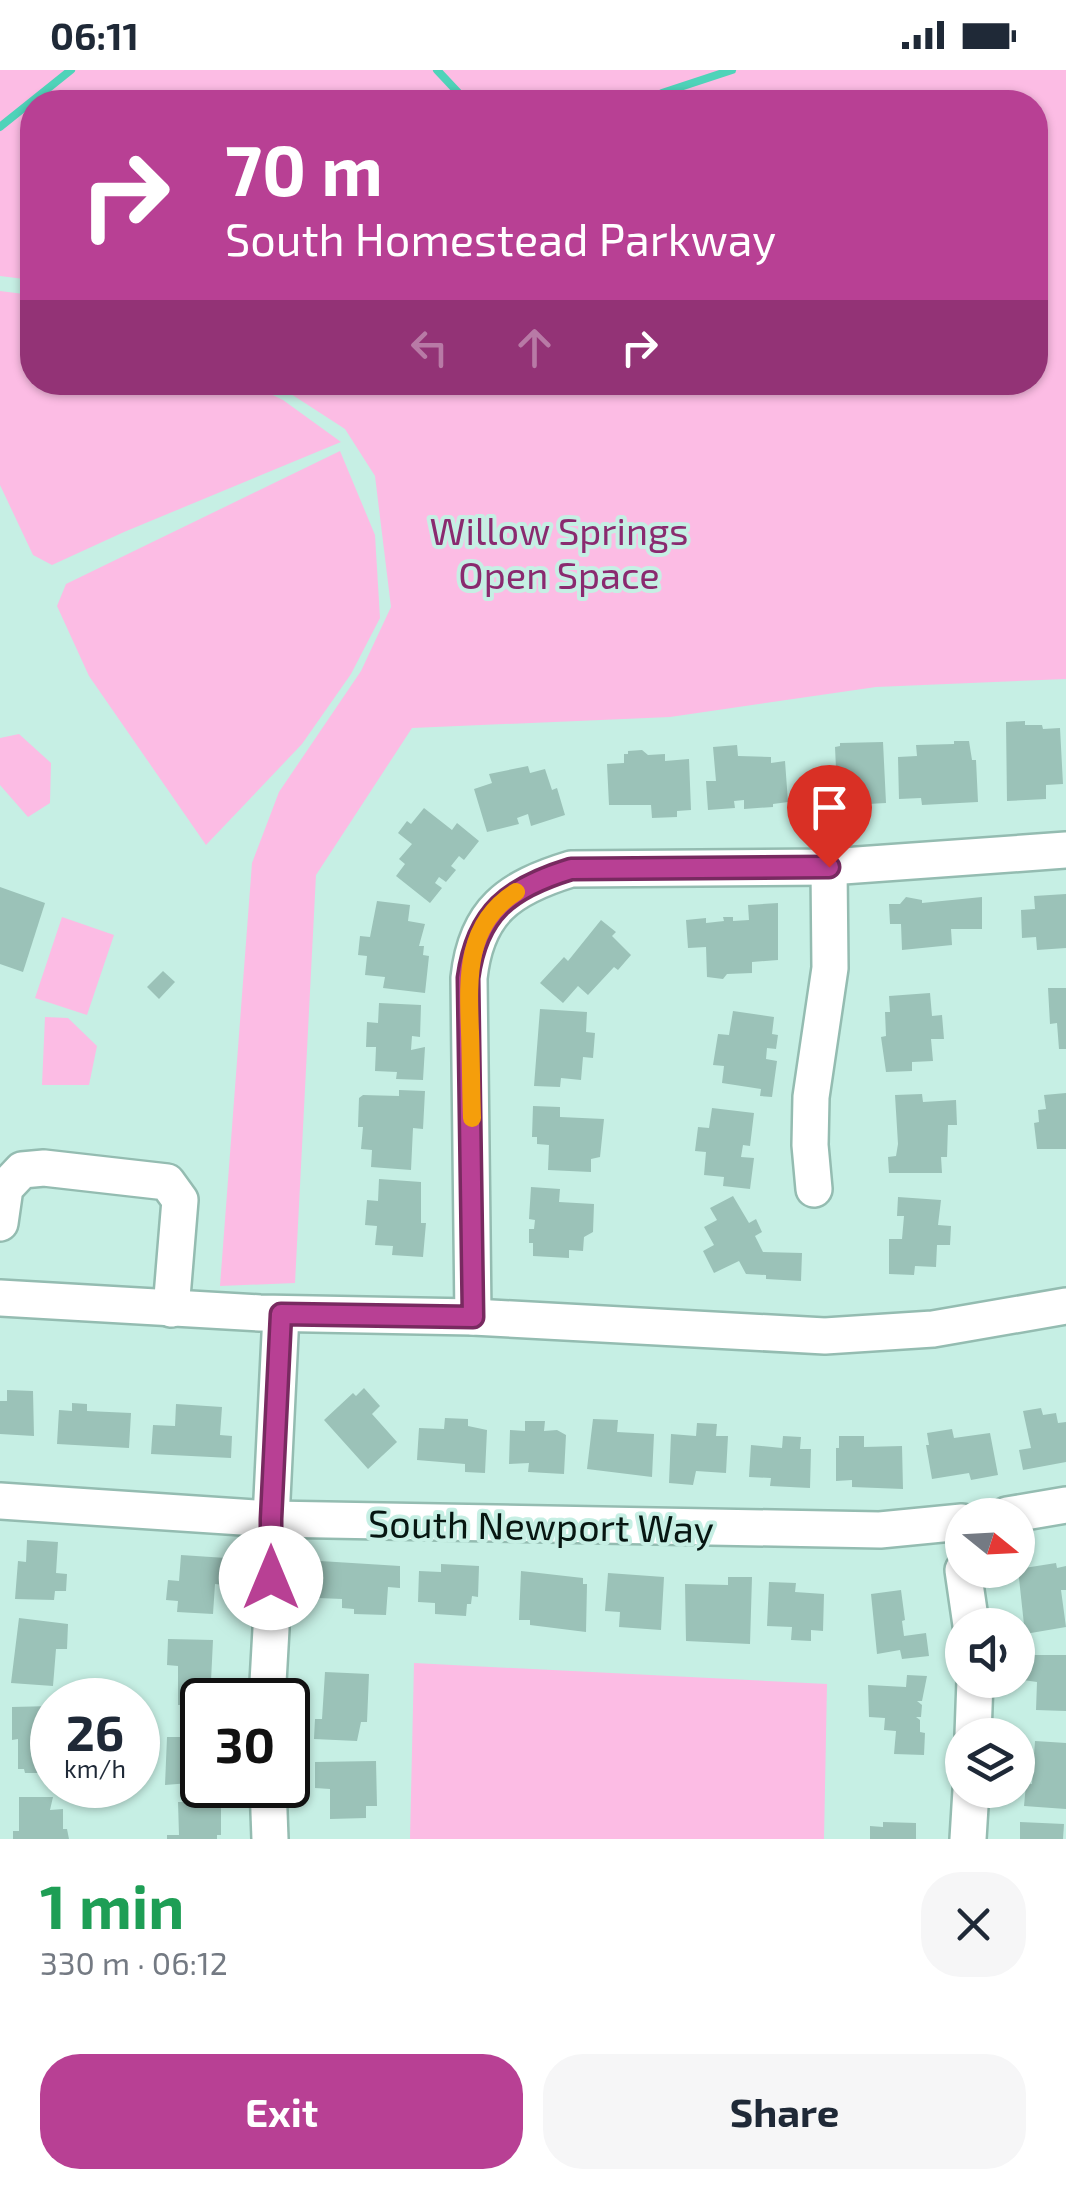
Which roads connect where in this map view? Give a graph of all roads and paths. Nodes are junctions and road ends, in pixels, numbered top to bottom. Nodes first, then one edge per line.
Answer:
1 (1066, 850) edge
2 (829, 867) junction
3 (814, 1189) dead end
4 (0, 1223) edge
5 (0, 1298) edge
6 (1066, 1306) edge
7 (171, 1309) junction
8 (281, 1314) junction
9 (473, 1317) junction
10 (0, 1501) edge
11 (1066, 1505) edge
12 (1035, 1510) edge
13 (271, 1519) junction
14 (945, 1524) edge
15 (268, 1678) edge
16 (269, 1808) edge
17 (970, 1808) edge
18 (270, 1839) edge
19 (968, 1839) edge

1 - 2 street
2 - 3 street
2 - 9 street
4 - 7 street
5 - 7 street
6 - 9 street
7 - 8 street
8 - 9 street
8 - 13 street
10 - 13 street, South Newport Way
11 - 12 street
13 - 14 street, South Newport Way
13 - 15 street
16 - 18 street
17 - 19 street

